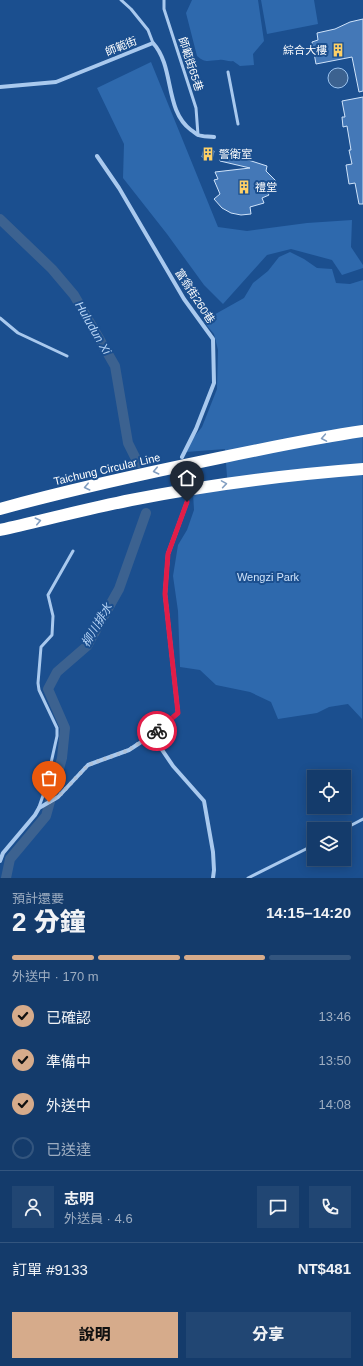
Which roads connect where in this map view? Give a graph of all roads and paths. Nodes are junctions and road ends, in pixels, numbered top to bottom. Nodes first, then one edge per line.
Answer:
1 (121, 0) edge
2 (164, 0) edge
3 (153, 42) junction
4 (228, 72) dead end
5 (0, 87) edge
6 (238, 124) dead end
7 (198, 135) junction
8 (214, 136) dead end
9 (97, 156) dead end
10 (0, 318) edge
11 (67, 356) dead end
12 (363, 432) edge
13 (182, 457) dead end
14 (363, 469) edge
15 (187, 502) tunnel mouth
16 (0, 509) edge
17 (0, 530) edge
18 (73, 551) dead end
19 (152, 736) junction
20 (39, 808) junction
21 (363, 819) edge
22 (351, 825) edge
23 (307, 848) edge
24 (0, 861) edge
25 (213, 878) edge
26 (248, 878) edge

1 - 3 lane
2 - 7 lane, 師範街65巷
3 - 5 street, 師範街
3 - 7 street, 師範街
4 - 6 lane
7 - 8 street
9 - 13 street, 富翁街260巷
10 - 11 lane
12 -> 16 highway, Taichung Circular Line
17 -> 14 highway
15 - 19 street
18 - 20 lane
19 - 20 street
19 - 25 street
20 - 24 street
21 - 22 lane
23 - 26 lane

